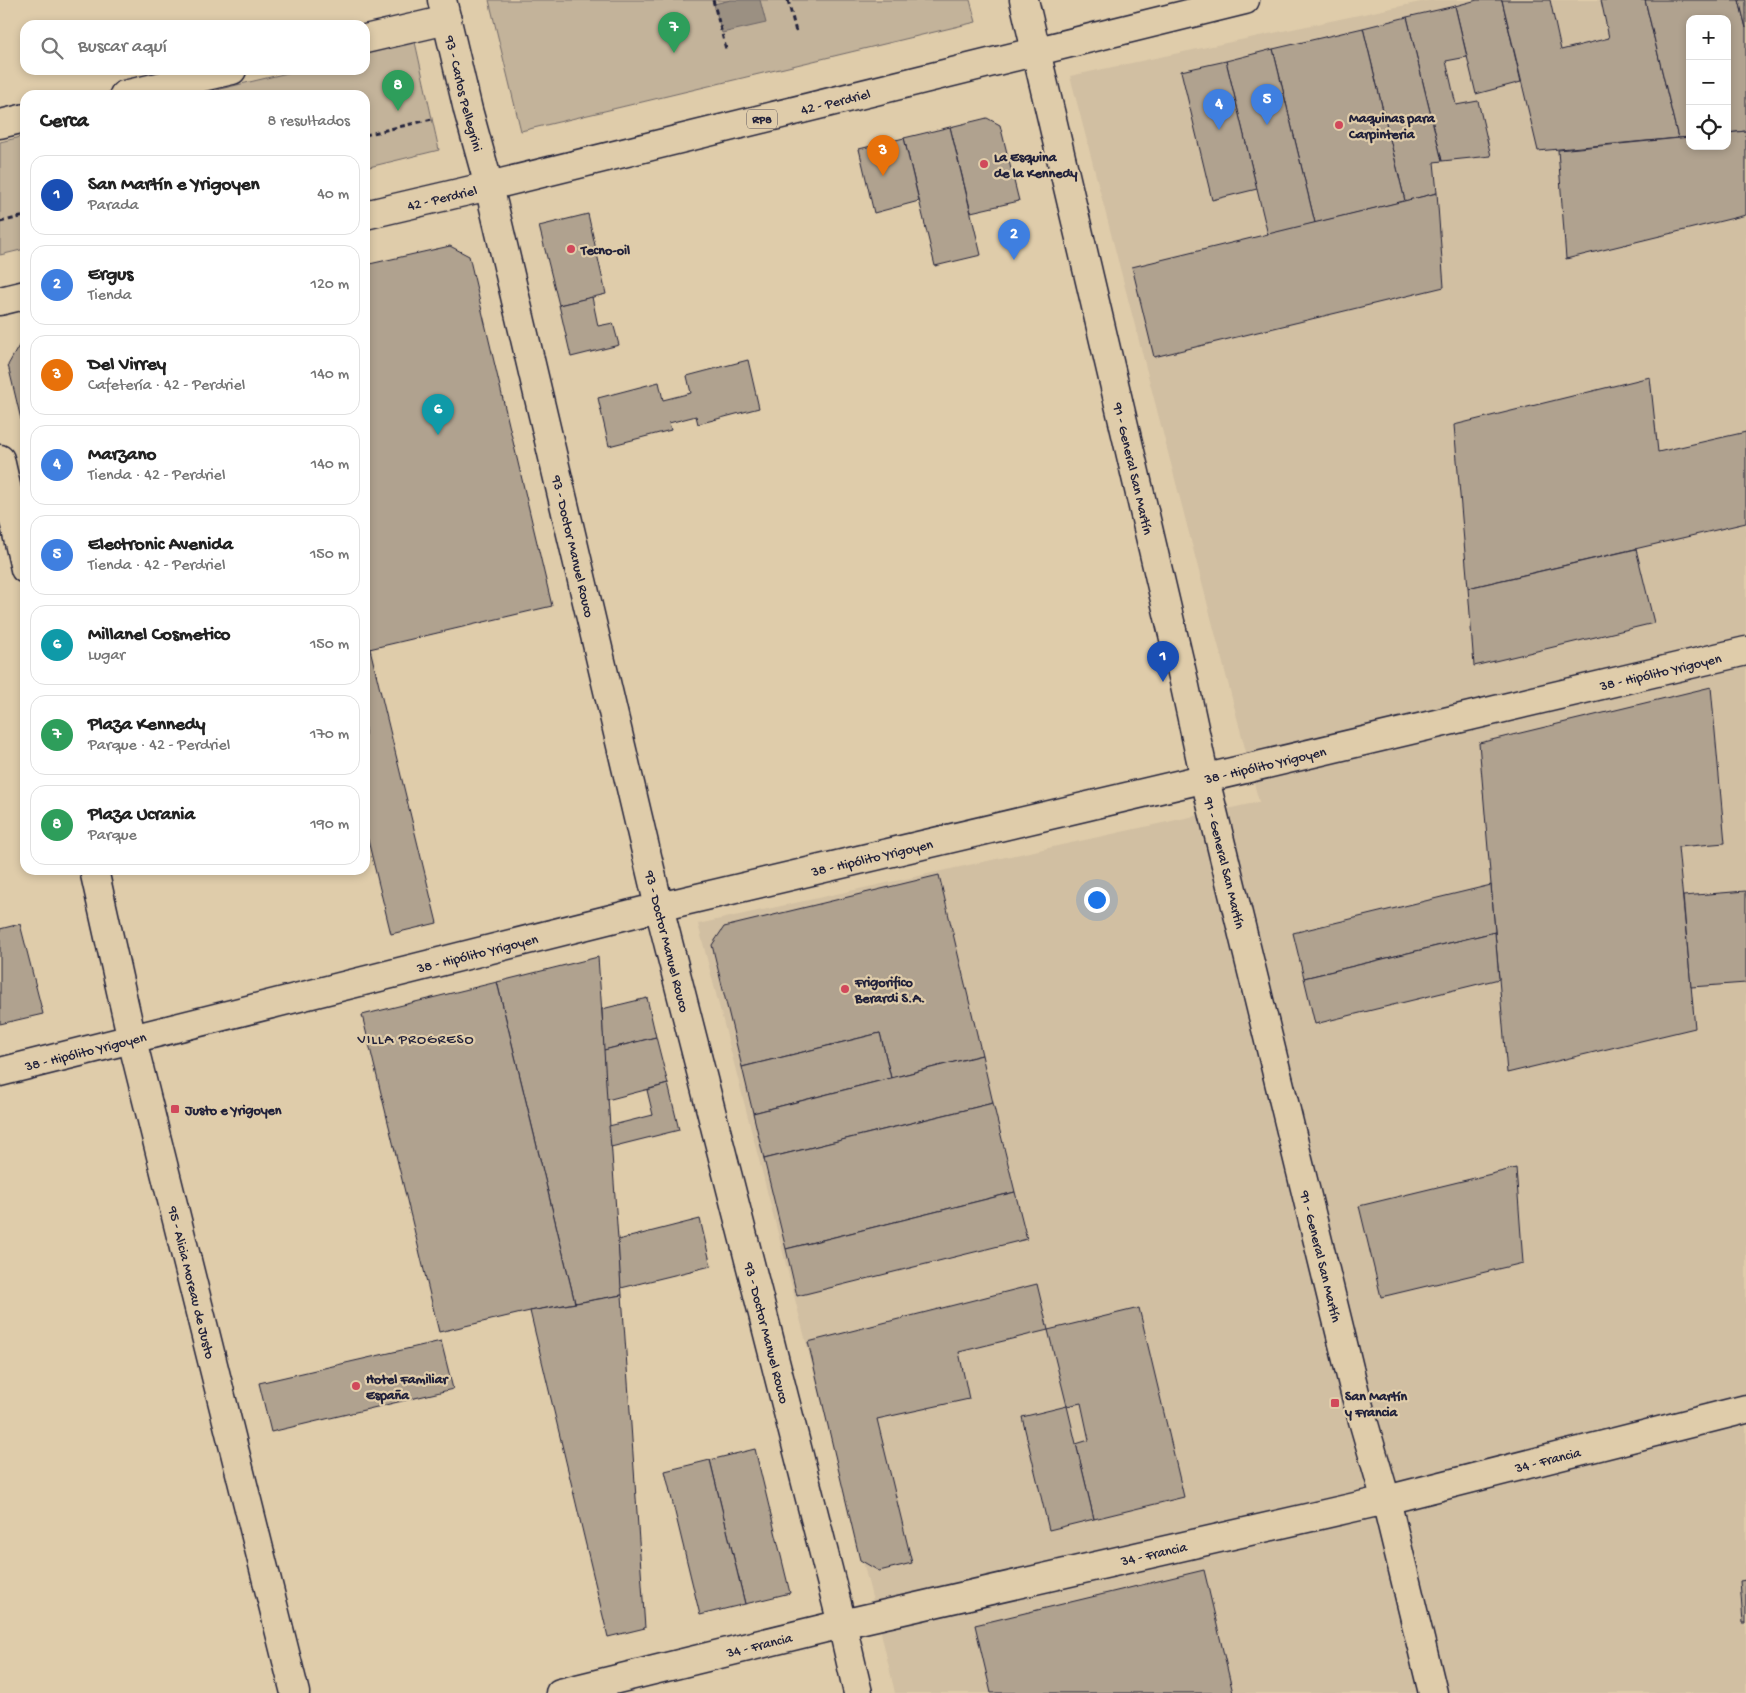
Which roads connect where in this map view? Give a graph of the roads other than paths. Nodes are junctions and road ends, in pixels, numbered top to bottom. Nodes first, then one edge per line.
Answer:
1 (1024, 0) edge
2 (1246, 0) edge
3 (444, 10) edge
4 (370, 37) edge
5 (1036, 52) junction
6 (210, 75) edge
7 (146, 90) edge
8 (20, 119) edge
9 (0, 124) edge
10 (489, 186) junction
11 (370, 214) edge
12 (20, 296) edge
13 (0, 301) edge
14 (0, 459) edge
15 (20, 547) edge
16 (1746, 651) edge
17 (1205, 780) junction
18 (95, 875) edge
19 (658, 907) junction
20 (132, 1040) junction
21 (0, 1072) edge
22 (1746, 1409) edge
23 (1386, 1500) junction
24 (842, 1624) junction
25 (295, 1693) edge
26 (560, 1693) edge
27 (858, 1693) edge
28 (1433, 1693) edge

1 - 5 street, 91 - General San Martín
2 - 5 street, 42 - Perdriel / RP8
3 - 4 street
3 - 10 street, 93 - Carlos Pellegrini
5 - 10 street, 42 - Perdriel / RP8
5 - 17 street, 91 - General San Martín
6 - 7 street
8 - 9 street
10 - 11 street, 42 - Perdriel / RP8
10 - 19 street, 93 - Doctor Manuel Rouco
12 - 13 street
14 - 15 street
16 - 17 street, 38 - Hipólito Yrigoyen
17 - 19 street, 38 - Hipólito Yrigoyen
17 - 23 street, 91 - General San Martín
18 - 20 street, 95 - Alicia Moreau de Justo
19 - 20 street, 38 - Hipólito Yrigoyen
19 - 24 street, 93 - Doctor Manuel Rouco
20 - 21 street, 38 - Hipólito Yrigoyen
20 - 25 street, 95 - Alicia Moreau de Justo
22 - 23 street, 34 - Francia
23 - 24 street, 34 - Francia
23 - 28 street, 91 - General San Martín
24 - 26 street, 34 - Francia
24 - 27 street, 93 - Doctor Manuel Rouco

